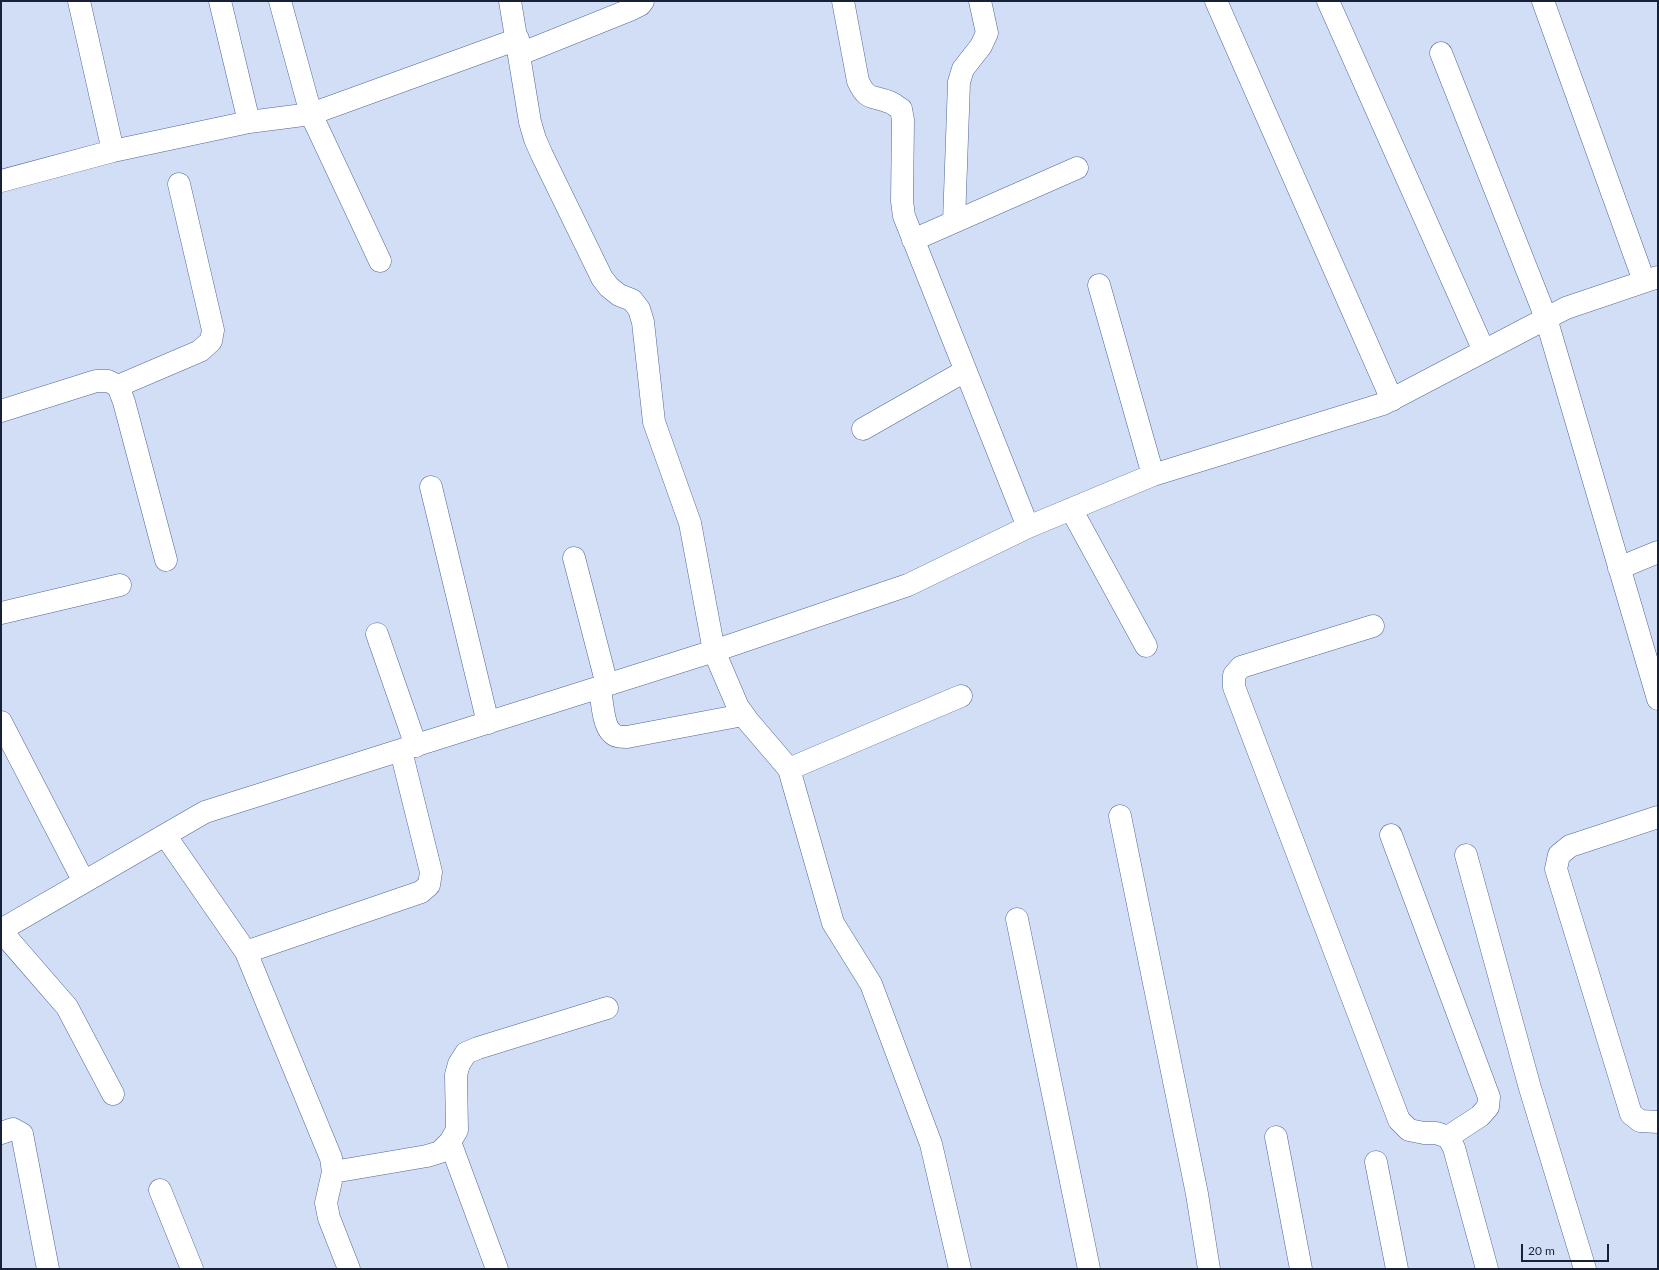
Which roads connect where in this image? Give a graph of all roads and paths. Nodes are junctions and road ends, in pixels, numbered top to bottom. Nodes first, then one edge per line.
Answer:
1 (79, 1) edge
2 (220, 1) edge
3 (280, 1) edge
4 (510, 1) edge
5 (643, 1) edge
6 (843, 1) edge
7 (980, 1) edge
8 (1216, 1) edge
9 (1328, 1) edge
10 (1543, 1) edge
11 (519, 46) junction
12 (1441, 53) dead end
13 (311, 114) junction
14 (249, 122) junction
15 (113, 152) junction
16 (1077, 168) dead end
17 (1, 181) edge
18 (178, 184) dead end
19 (954, 222) junction
20 (912, 240) junction
21 (380, 261) dead end
22 (1651, 279) edge
23 (1098, 285) dead end
24 (1546, 318) junction
25 (1484, 351) junction
26 (965, 371) junction
27 (118, 386) junction
28 (1392, 400) junction
29 (1, 411) edge
30 (863, 429) dead end
31 (1152, 475) junction
32 (431, 487) dead end
33 (1071, 509) junction
34 (1028, 527) junction
35 (1658, 552) edge
36 (574, 558) dead end
37 (166, 560) dead end
38 (1620, 568) junction
39 (120, 585) dead end
40 (1, 613) edge
41 (1373, 626) dead end
42 (377, 634) dead end
43 (1146, 646) dead end
44 (714, 651) junction
45 (603, 687) junction
46 (961, 696) dead end
47 (1658, 699) edge
48 (743, 715) junction
49 (1, 722) edge
50 (488, 723) junction
51 (409, 748) junction
52 (790, 769) junction
53 (1120, 816) dead end
54 (1658, 817) edge
55 (164, 835) junction
56 (1391, 835) dead end
57 (1466, 855) dead end
58 (84, 882) junction
59 (1017, 919) dead end
60 (1, 930) edge
61 (246, 952) junction
62 (608, 1008) dead end
63 (113, 1094) dead end
64 (1658, 1122) edge
65 (1, 1133) edge
66 (1276, 1137) dead end
67 (1448, 1137) junction
68 (450, 1142) junction
69 (1376, 1162) dead end
70 (333, 1172) junction
71 (160, 1190) dead end
72 (48, 1269) edge
73 (192, 1269) edge
74 (349, 1269) edge
75 (497, 1269) edge
76 (960, 1269) edge
77 (1089, 1269) edge
78 (1209, 1269) edge
79 (1302, 1269) edge
80 (1397, 1269) edge
81 (1487, 1269) edge
82 (1584, 1269) edge

1 - 15 street
2 - 14 street
3 - 13 street
4 - 11 street
5 - 11 street
6 - 20 street
7 - 19 street
8 - 28 street
9 - 25 street
10 - 22 street
11 - 13 street
11 - 44 street
12 - 24 street
13 - 14 street
13 - 21 street
14 - 15 street
15 - 17 street
16 - 19 street
18 - 27 street
19 - 20 street
20 - 26 street
22 - 24 street
23 - 31 street
24 - 25 street
24 - 38 street
25 - 28 street
26 - 30 street
26 - 34 street
27 - 29 street
27 - 37 street
28 - 31 street
31 - 33 street
32 - 50 street
33 - 34 street
33 - 43 street
34 - 44 street
35 - 38 street
36 - 45 street
38 - 47 street
39 - 40 street
41 - 67 street
42 - 51 street
44 - 45 street
44 - 48 street
45 - 48 street
45 - 50 street
46 - 52 street
48 - 52 street
49 - 58 street
50 - 51 street
51 - 55 street
51 - 61 street
52 - 76 street
53 - 78 street
54 - 64 street
55 - 58 street
55 - 61 street
56 - 67 street
57 - 82 street
58 - 60 street
59 - 77 street
60 - 63 street
61 - 70 street
62 - 68 street
65 - 72 street
66 - 79 street
67 - 81 street
68 - 70 street
68 - 75 street
69 - 80 street
70 - 74 street
71 - 73 street

